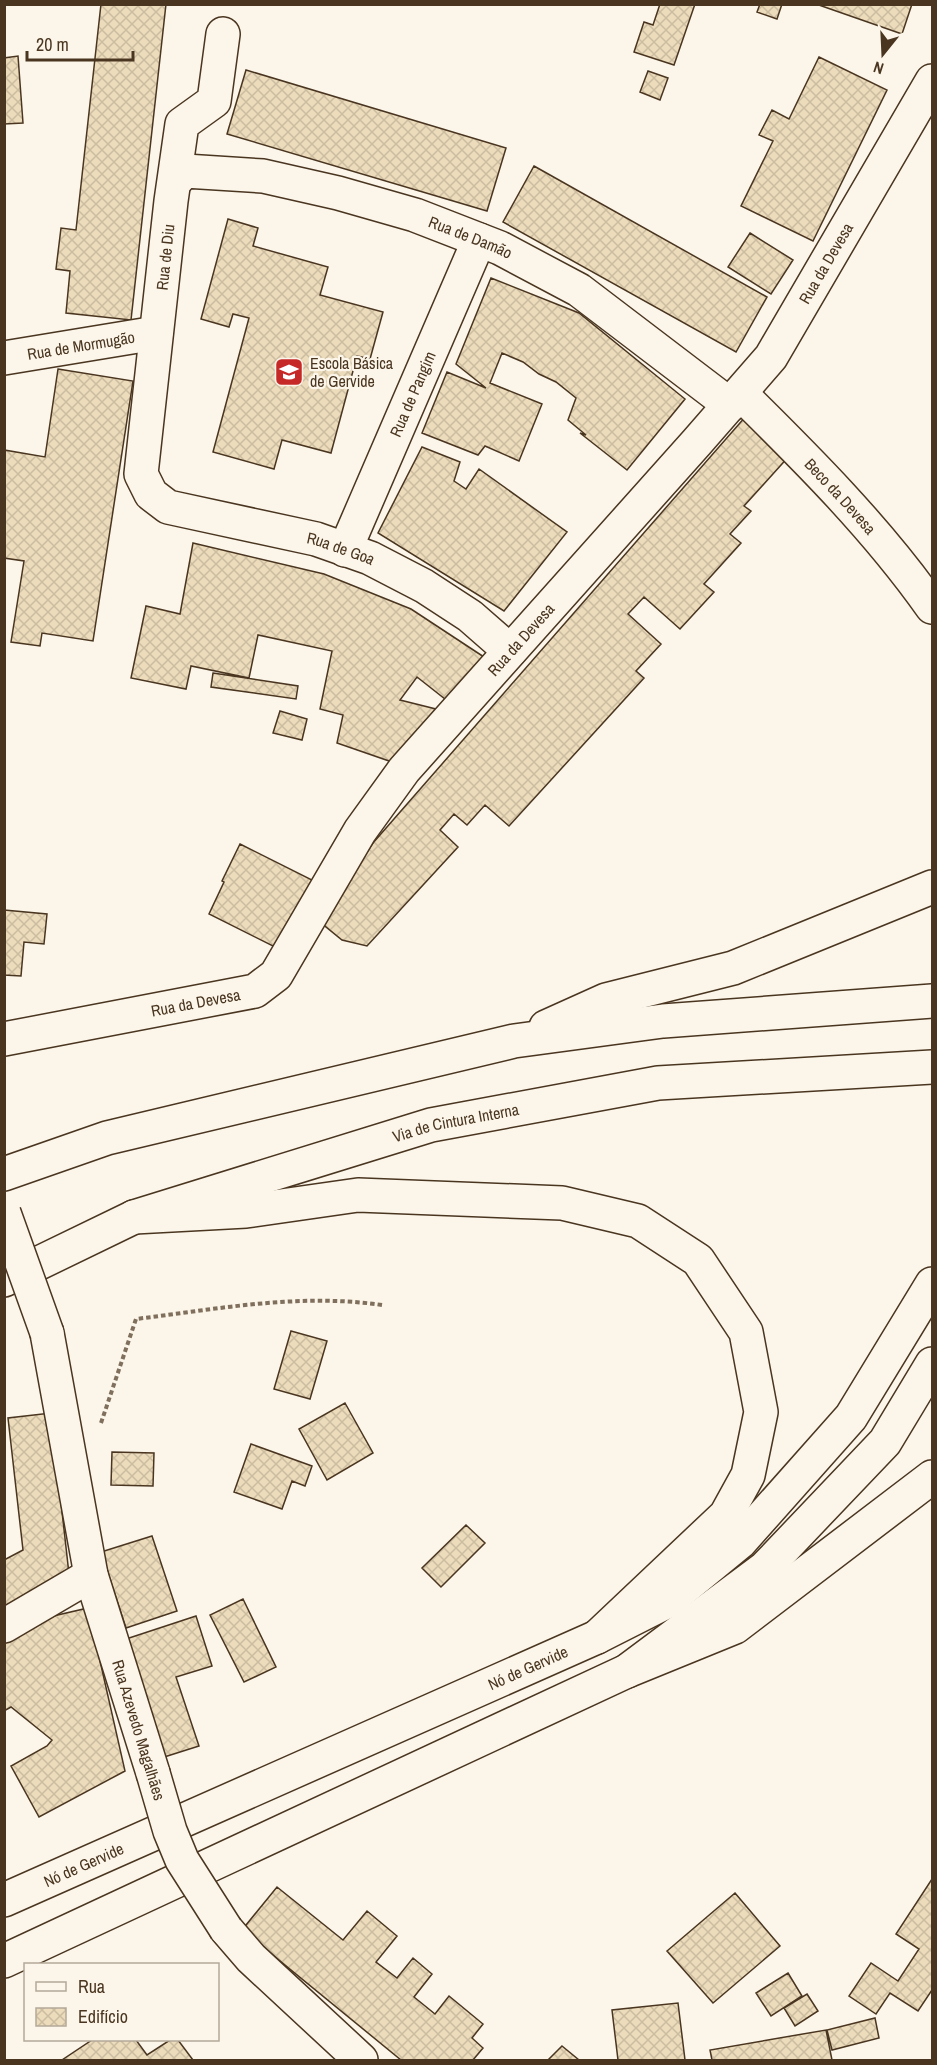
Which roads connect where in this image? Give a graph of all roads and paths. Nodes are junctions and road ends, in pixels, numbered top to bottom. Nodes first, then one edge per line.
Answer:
1 (223, 34) dead end
2 (933, 81) edge
3 (175, 181) junction
4 (479, 240) junction
5 (156, 333) junction
6 (4, 358) edge
7 (735, 399) junction
8 (151, 494) joint
9 (345, 550) junction
10 (933, 608) edge
11 (510, 651) junction
12 (933, 887) edge
13 (933, 1001) edge
14 (4, 1039) edge
15 (514, 1041) junction
16 (933, 1067) edge
17 (4, 1174) edge
18 (4, 1213) edge
19 (134, 1217) junction
20 (4, 1281) edge
21 (933, 1284) edge
22 (382, 1305) dead end
23 (933, 1364) edge
24 (69, 1449) junction
25 (933, 1477) edge
26 (91, 1575) junction
27 (4, 1626) edge
28 (597, 1637) junction
29 (627, 1671) junction
30 (4, 1900) edge
31 (4, 1961) edge
32 (361, 2061) edge

1 - 3 main road, Rua de Diu
2 - 7 main road, Rua da Devesa
3 - 4 main road, Rua de Damão
3 - 5 main road, Rua de Diu
4 - 7 main road, Rua de Damão
4 - 9 main road, Rua de Pangim
5 - 6 main road, Rua de Mormugão
5 - 8 main road, Rua de Diu
7 - 10 main road, Beco da Devesa
7 - 11 main road, Rua da Devesa
8 - 9 main road, Rua de Goa
9 - 11 main road, Rua de Goa
11 - 14 main road, Rua da Devesa
12 - 15 main road
13 - 15 main road
15 - 17 main road
16 - 19 main road, Via de Cintura Interna
18 - 24 main road, Rua Azevedo Magalhães, bridge
19 - 20 main road, Via de Cintura Interna
19 - 28 main road
21 - 28 main road, Nó de Gervide
22 - 24 path
23 - 29 main road
24 - 26 main road, Rua Azevedo Magalhães
25 - 29 main road
26 - 27 main road
26 - 32 main road, Rua Azevedo Magalhães, bridge
28 - 30 main road, Nó de Gervide
29 - 31 main road

